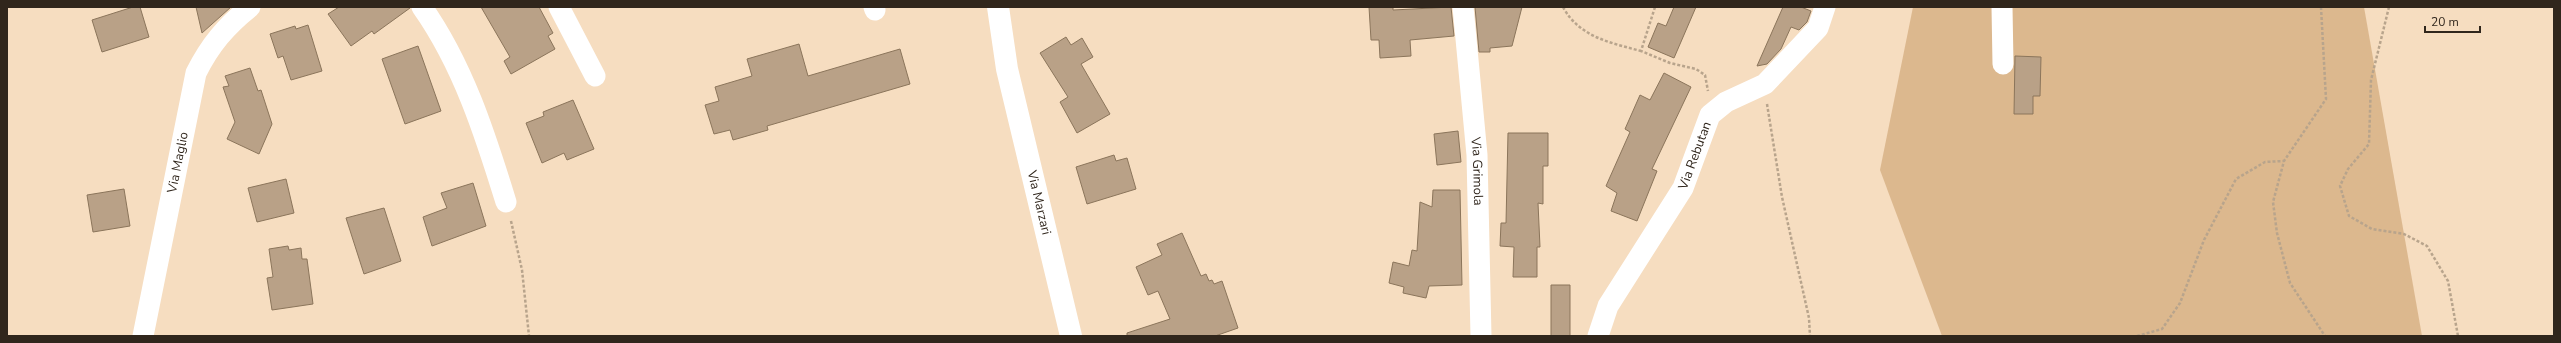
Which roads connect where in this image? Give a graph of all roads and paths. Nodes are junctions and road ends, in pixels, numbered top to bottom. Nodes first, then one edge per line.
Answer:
1 (250, 7) edge
2 (422, 7) edge
3 (559, 7) edge
4 (998, 7) edge
5 (1462, 7) edge
6 (1563, 7) edge
7 (1655, 7) edge
8 (1825, 7) edge
9 (2002, 7) edge
10 (2321, 7) edge
11 (2389, 7) edge
12 (1641, 51) junction
13 (2004, 64) dead end
14 (595, 76) dead end
15 (1765, 84) junction
16 (1710, 115) junction
17 (2284, 161) junction
18 (506, 202) joint
19 (143, 336) edge
20 (529, 336) edge
21 (1071, 336) edge
22 (1482, 336) edge
23 (1598, 336) edge
24 (1810, 336) edge
25 (2137, 336) edge
26 (2325, 336) edge
27 (2458, 336) edge

1 - 19 street, Via Maglio
2 - 18 street
3 - 14 street
4 - 21 street, Via Marzari
5 - 22 street, Via Grimola
6 - 12 path
7 - 12 path
8 - 15 street, Via Rebutan
9 - 13 street
10 - 17 path
11 - 27 path
12 - 16 path
15 - 16 street, Via Rebutan
15 - 24 path
16 - 23 street, Via Rebutan
17 - 25 path
17 - 26 path
18 - 20 path

